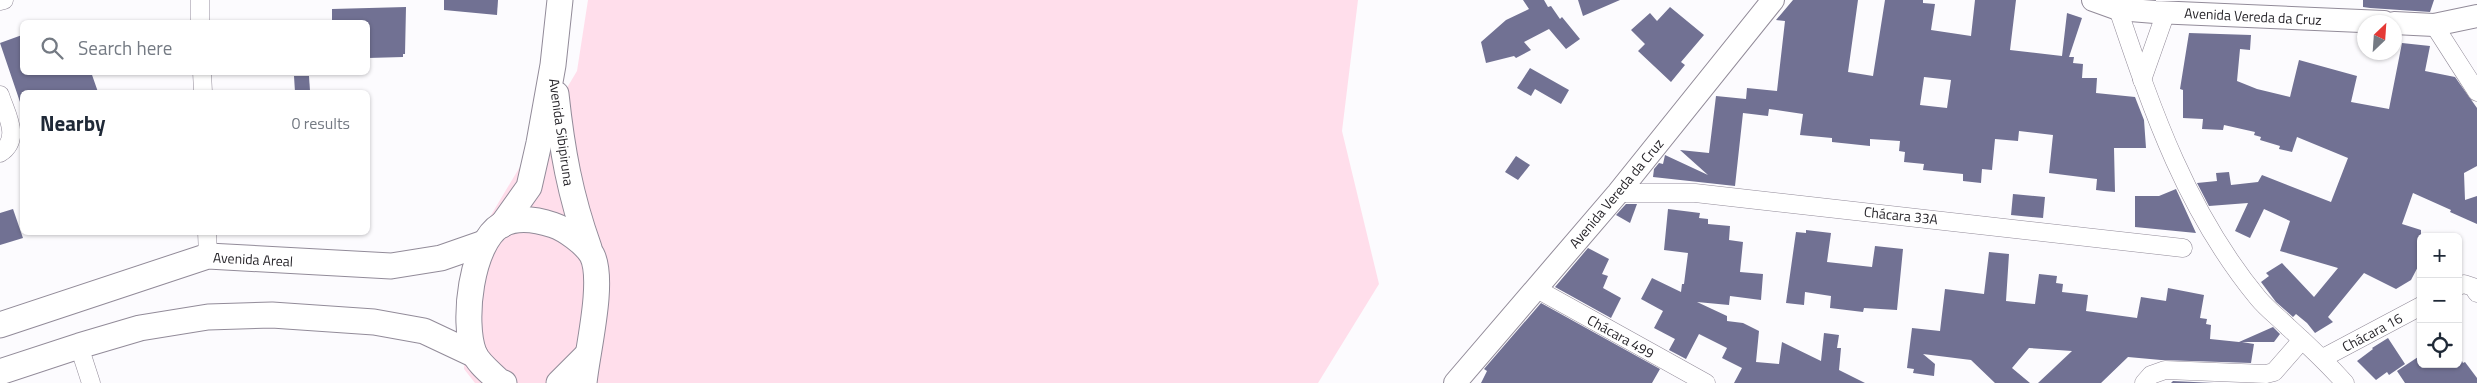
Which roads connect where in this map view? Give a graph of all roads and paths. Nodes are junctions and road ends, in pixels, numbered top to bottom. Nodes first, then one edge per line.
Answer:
1 (4, 0) edge
2 (200, 0) edge
3 (560, 0) edge
4 (1773, 0) edge
5 (2093, 0) edge
6 (0, 1) edge
7 (2160, 8) edge
8 (2118, 9) junction
9 (2477, 16) edge
10 (200, 20) edge
11 (2357, 20) edge
12 (2402, 23) edge
13 (2434, 25) junction
14 (553, 65) junction
15 (202, 75) edge
16 (2142, 80) junction
17 (203, 90) edge
18 (2477, 92) edge
19 (0, 95) edge
20 (0, 152) edge
21 (1618, 192) junction
22 (502, 225) junction
23 (484, 243) junction
24 (208, 244) edge
25 (2183, 248) dead end
26 (592, 255) junction
27 (2462, 285) edge
28 (1535, 288) junction
29 (2477, 293) edge
30 (2417, 308) edge
31 (0, 325) edge
32 (2302, 340) junction
33 (79, 346) junction
34 (475, 355) junction
35 (586, 356) junction
36 (2322, 358) junction
37 (0, 372) edge
38 (501, 382) edge
39 (91, 383) edge
40 (559, 383) edge
41 (584, 383) edge
42 (1455, 383) edge
43 (1706, 383) edge
44 (2144, 383) edge
45 (2345, 383) edge

1 - 6 street
2 - 10 street
3 - 14 main road, Avenida Sibipiruna
4 - 21 street, Avenida Vereda da Cruz
5 - 8 street, Avenida Vereda da Cruz
7 - 8 street, Avenida Vereda da Cruz
7 - 11 street, Avenida Vereda da Cruz
7 - 16 street
8 - 16 street
9 - 13 street
12 - 13 street
13 - 18 street
14 - 22 main road, Avenida Sibipiruna
14 - 26 main road, Avenida Sibipiruna
15 - 17 street
16 - 32 street
19 - 20 street
21 - 25 street, Chácara 33A
21 - 28 street, Avenida Vereda da Cruz
22 - 23 main road, Avenida Sibipiruna
22 - 26 main road
23 - 24 main road, Avenida Areal
23 - 34 main road
24 - 31 main road, Avenida Areal
26 - 35 main road, Avenida Sibipiruna
27 - 29 street
28 - 42 street, Avenida Vereda da Cruz
28 - 43 street, Chácara 499
30 - 36 street, Chácara 16
32 - 36 street
32 - 44 street
33 - 34 main road
33 - 37 main road
33 - 39 street
34 - 38 main road
35 - 40 main road
35 - 41 main road, Avenida Sibipiruna
36 - 45 street

